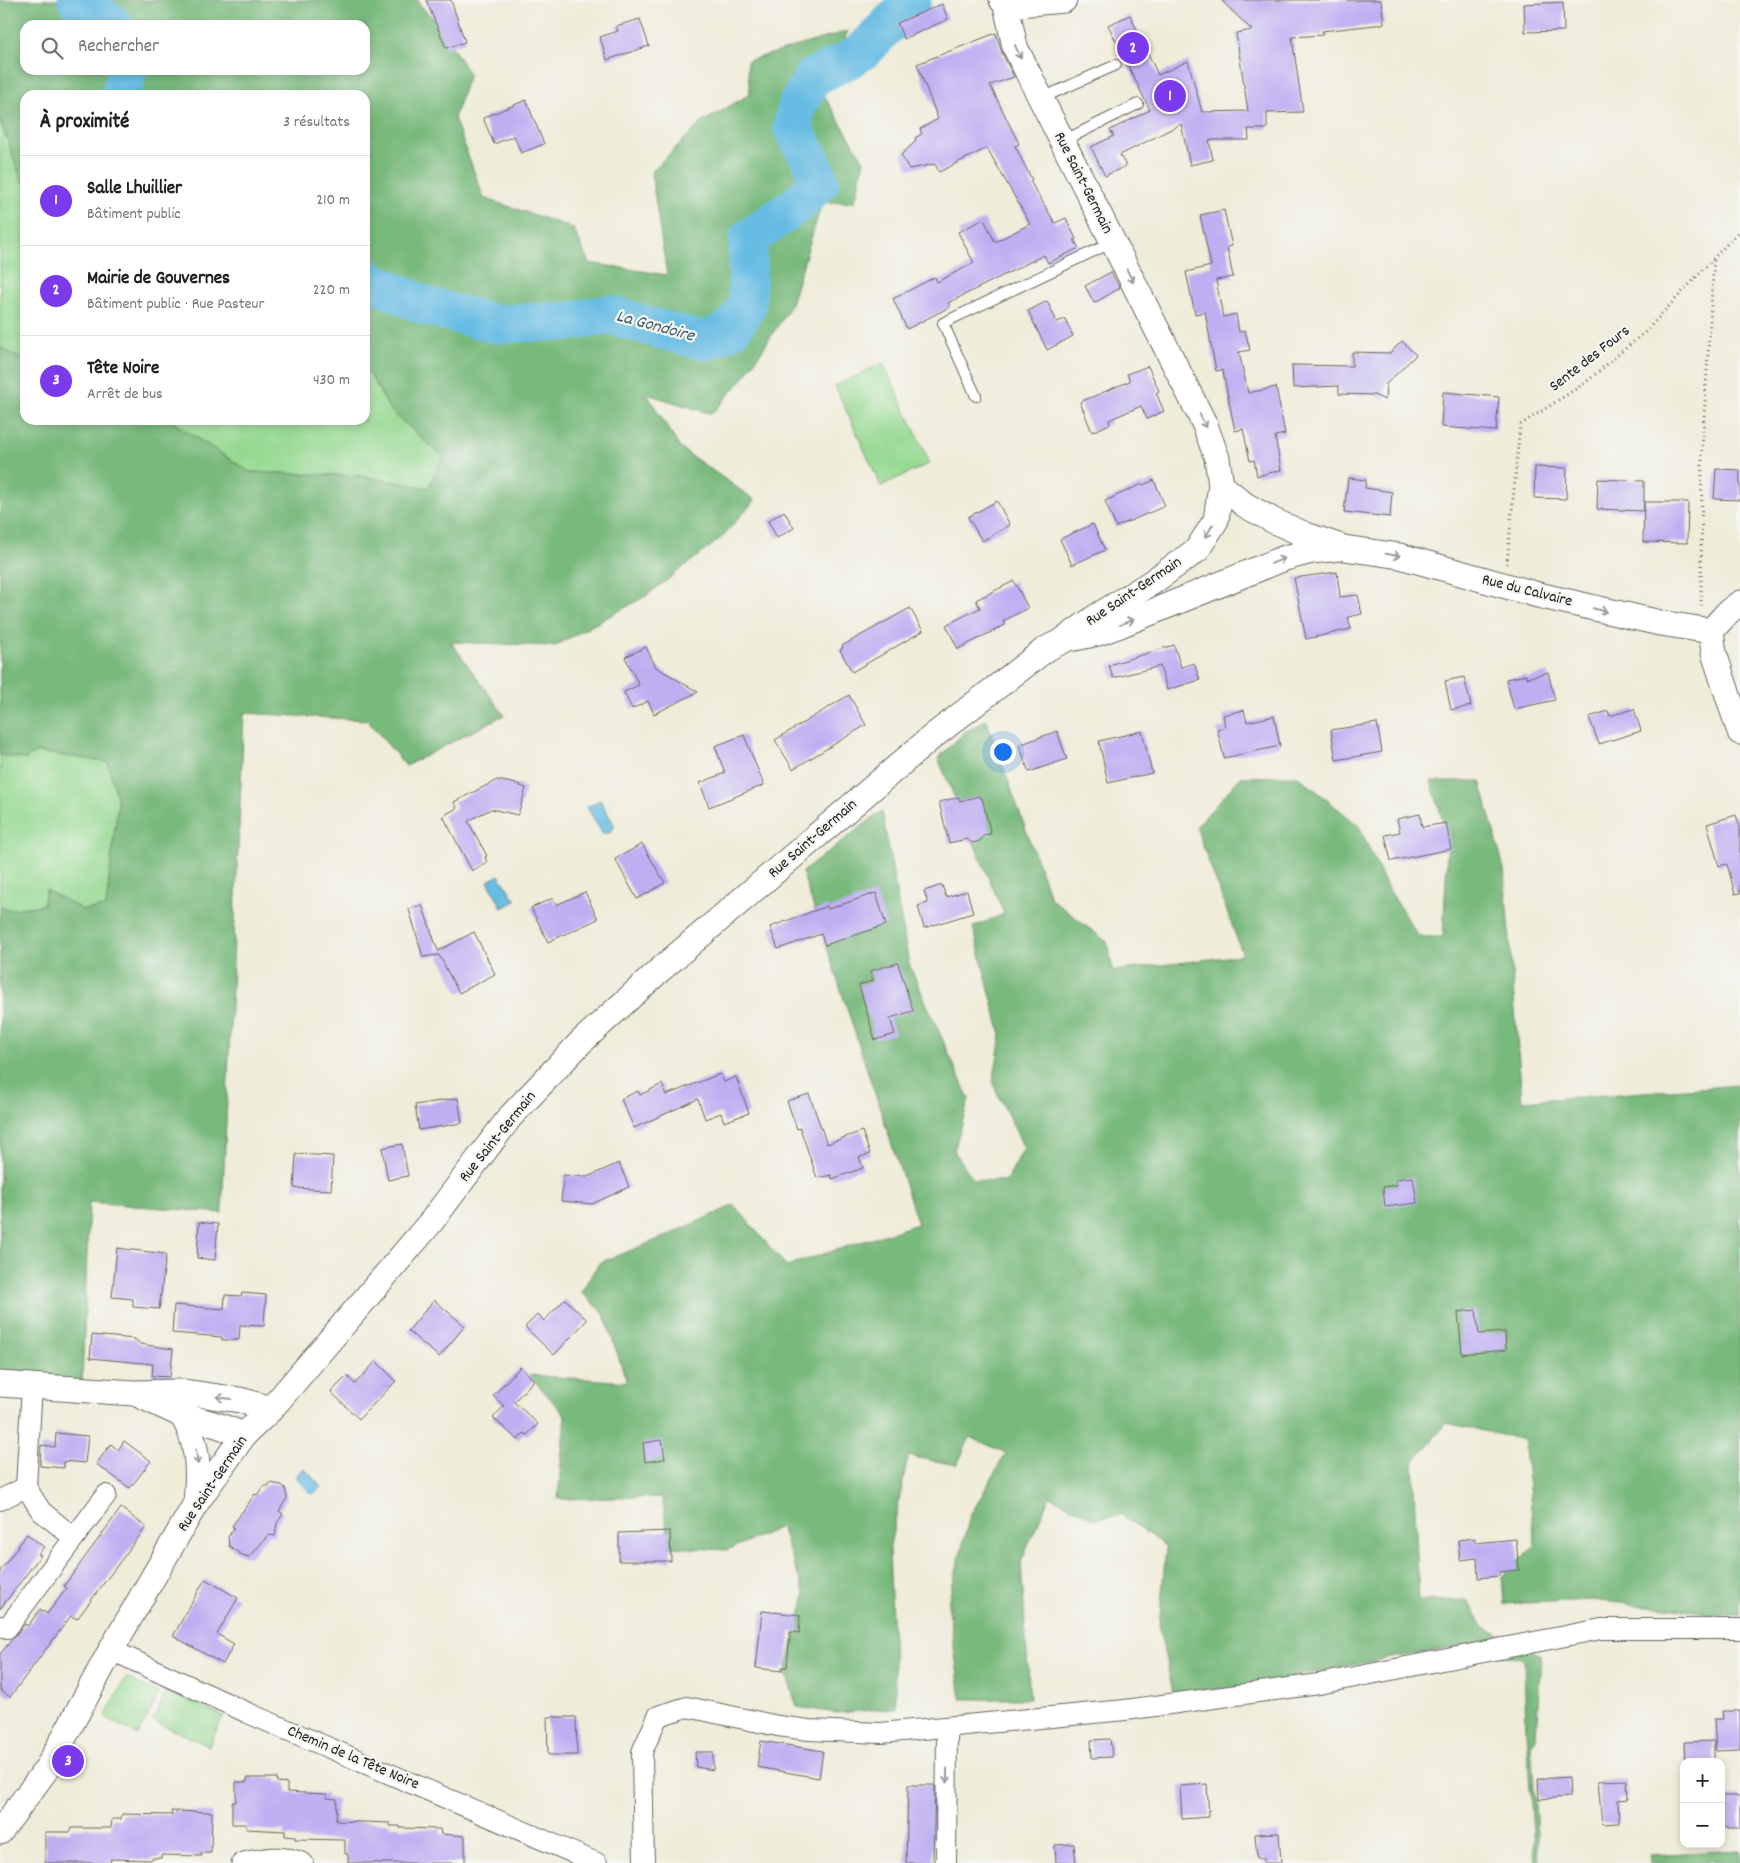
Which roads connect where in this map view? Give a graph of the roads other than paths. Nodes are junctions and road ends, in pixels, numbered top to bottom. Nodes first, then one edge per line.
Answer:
1 (1064, 0) edge
2 (1004, 3) edge
3 (1116, 66) dead end
4 (1041, 98) junction
5 (1138, 104) dead end
6 (1062, 141) junction
7 (1113, 242) junction
8 (976, 396) dead end
9 (1222, 485) junction
10 (1344, 548) junction
11 (1740, 603) edge
12 (1706, 630) junction
13 (1064, 640) junction
14 (1740, 732) edge
15 (0, 1384) edge
16 (32, 1386) junction
17 (134, 1393) junction
18 (271, 1409) junction
19 (182, 1415) junction
20 (244, 1435) junction
21 (26, 1487) junction
22 (106, 1495) dead end
23 (0, 1500) edge
24 (196, 1503) junction
25 (74, 1538) junction
26 (0, 1626) edge
27 (1740, 1629) edge
28 (111, 1650) junction
29 (947, 1727) junction
30 (0, 1832) edge
31 (242, 1863) edge
32 (303, 1863) edge
33 (597, 1863) edge
34 (644, 1863) edge
35 (946, 1863) edge

1 - 2 street
2 -> 4 street, Rue Saint-Germain
3 - 4 lane
4 - 6 street, Rue Saint-Germain
5 - 6 lane
6 - 7 street, Rue Saint-Germain
7 - 8 lane
7 -> 9 street, Rue Saint-Germain
9 - 10 street, Rue du Calvaire
9 -> 13 street, Rue Saint-Germain
10 -> 12 street, Rue du Calvaire
13 -> 10 street, Rue du Calvaire
11 - 12 street
12 - 14 street
13 - 18 street, Rue Saint-Germain
15 - 16 street
16 - 17 street
16 - 21 street
18 -> 17 street
17 - 19 street
18 - 20 street, Rue Saint-Germain
19 - 20 street
19 -> 24 street
20 - 24 street, Rue Saint-Germain
21 - 23 street
21 - 25 street
22 - 25 street
24 - 28 street, Rue Saint-Germain
25 - 26 street
27 - 29 street
28 - 30 street, Rue Saint-Germain
28 - 33 street, Chemin de la Tête Noire
29 - 34 street
29 -> 35 street
31 - 32 street

